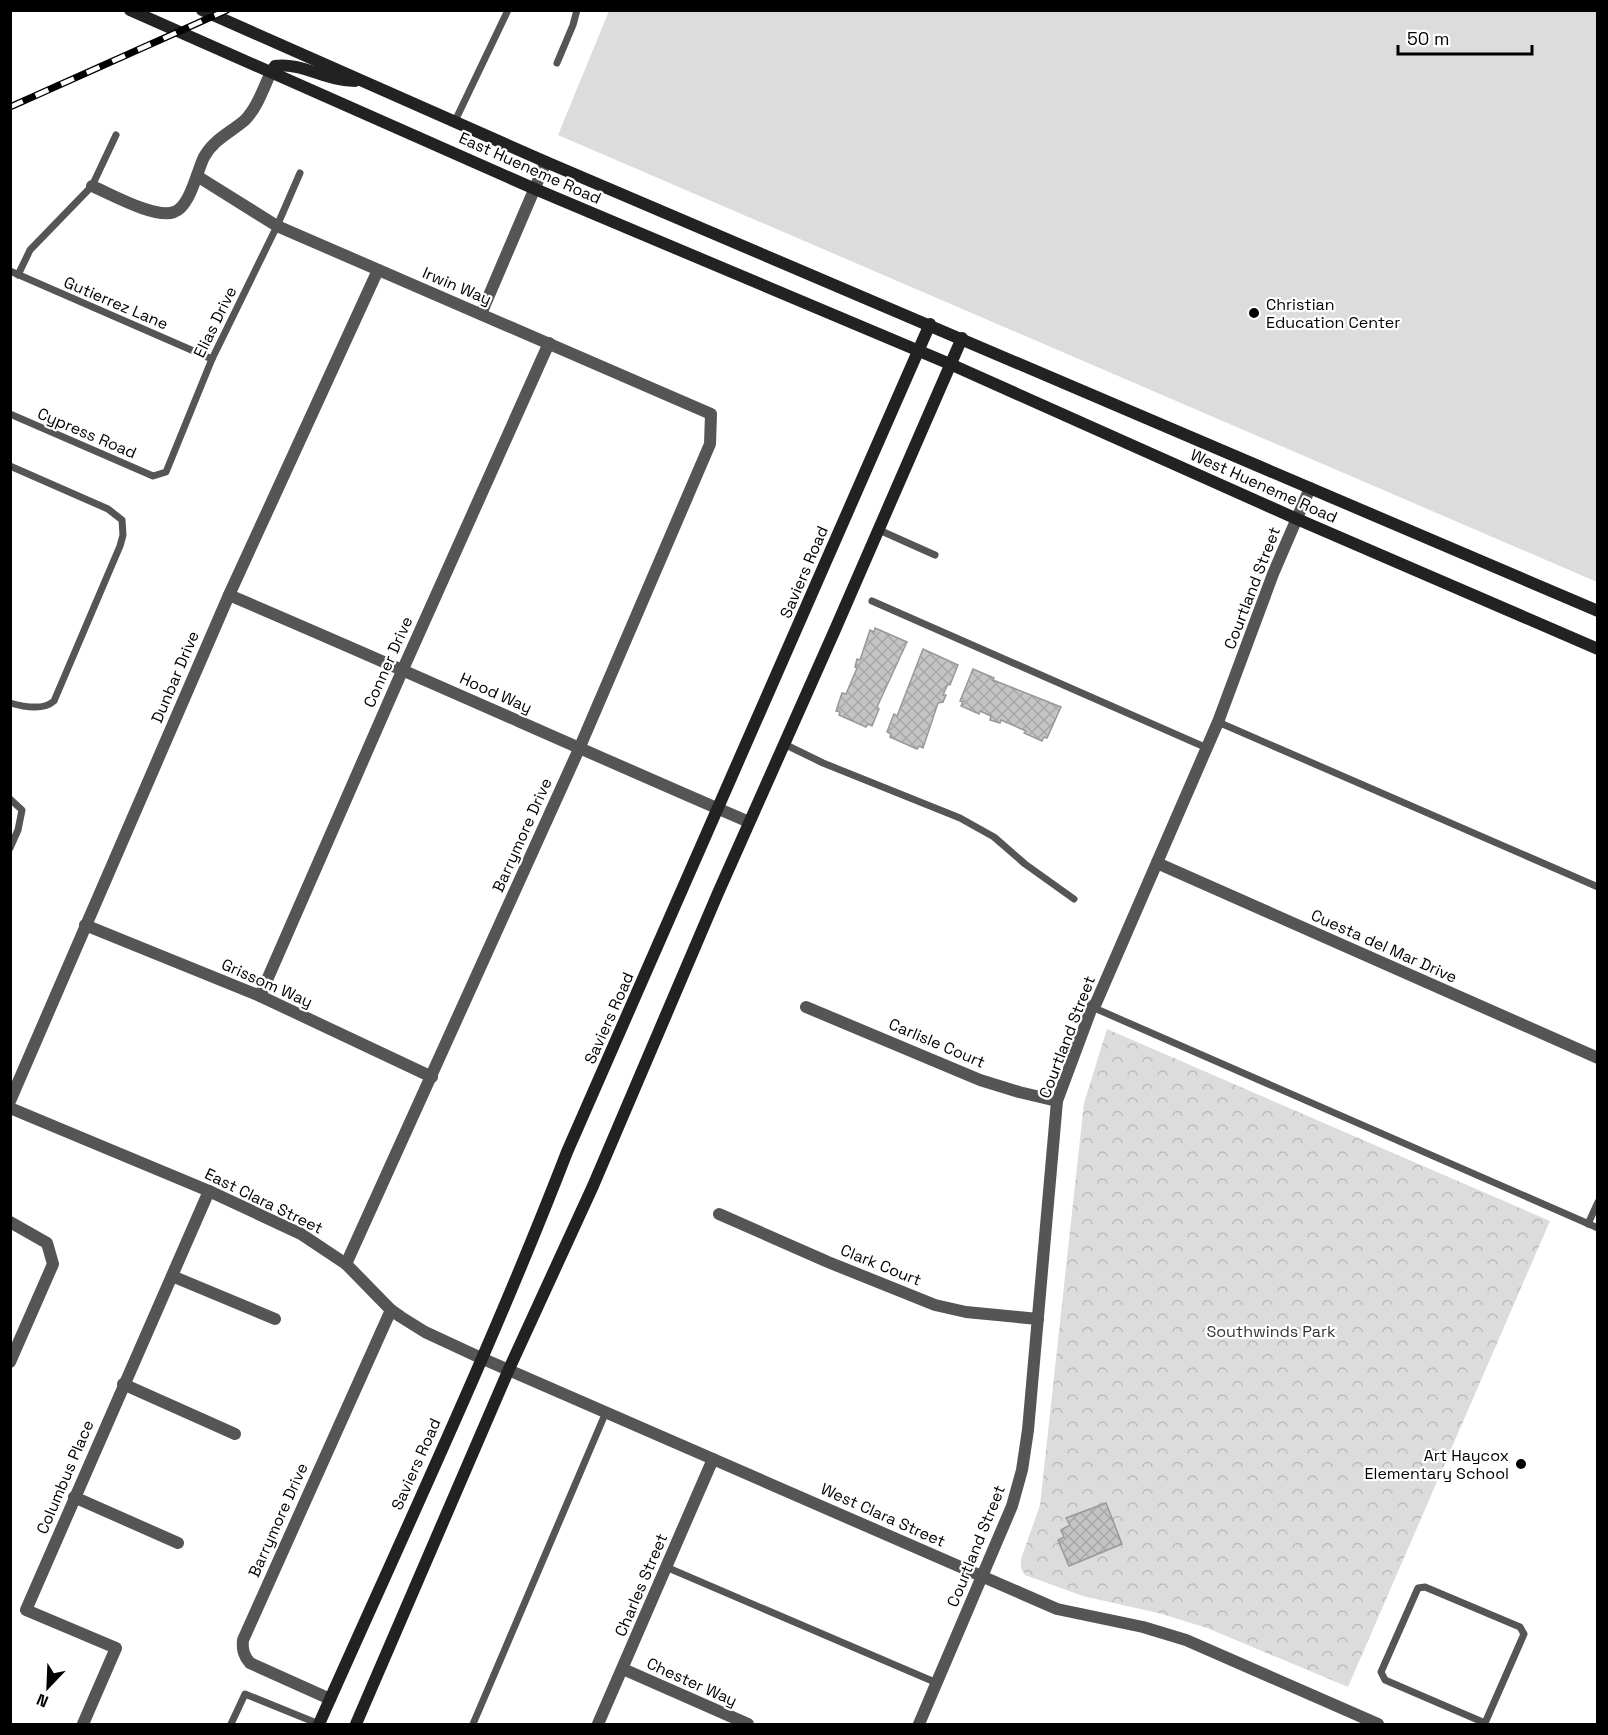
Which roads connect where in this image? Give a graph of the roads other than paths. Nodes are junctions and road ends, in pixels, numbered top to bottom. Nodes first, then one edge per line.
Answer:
1 (130, 10) edge
2 (202, 10) edge
3 (508, 10) edge
4 (577, 10) edge
5 (557, 63) dead end
6 (272, 72) junction
7 (362, 81) junction
8 (455, 121) junction
9 (116, 135) dead end
10 (546, 162) junction
11 (300, 173) dead end
12 (197, 176) junction
13 (92, 186) junction
14 (535, 189) junction
15 (277, 226) junction
16 (378, 270) junction
17 (10, 272) edge
18 (18, 275) junction
19 (481, 314) junction
20 (930, 324) junction
21 (962, 338) junction
22 (549, 343) junction
23 (918, 351) junction
24 (212, 358) junction
25 (950, 364) junction
26 (10, 414) edge
27 (711, 414) joint
28 (10, 466) edge
29 (153, 476) joint
30 (1310, 488) junction
31 (1297, 519) junction
32 (879, 530) junction
33 (935, 555) dead end
34 (228, 595) junction
35 (872, 601) dead end
36 (1598, 611) edge
37 (1598, 649) edge
38 (402, 669) junction
39 (10, 703) edge
40 (1218, 722) junction
41 (784, 744) junction
42 (1207, 748) junction
43 (579, 749) junction
44 (10, 799) edge
45 (719, 809) junction
46 (749, 822) junction
47 (10, 848) edge
48 (1157, 863) junction
49 (1598, 887) edge
50 (1074, 900) dead end
51 (86, 925) junction
52 (261, 996) junction
53 (806, 1007) dead end
54 (1092, 1007) junction
55 (1598, 1058) edge
56 (432, 1077) junction
57 (10, 1101) edge
58 (1057, 1101) junction
59 (10, 1108) edge
60 (209, 1191) junction
61 (1598, 1202) edge
62 (719, 1214) dead end
63 (10, 1222) edge
64 (1588, 1224) junction
65 (1598, 1228) edge
66 (346, 1264) junction
67 (172, 1276) junction
68 (392, 1310) junction
69 (275, 1319) dead end
70 (1038, 1319) junction
71 (481, 1358) junction
72 (10, 1362) edge
73 (509, 1369) junction
74 (123, 1384) junction
75 (606, 1412) junction
76 (234, 1434) dead end
77 (713, 1459) junction
78 (74, 1497) junction
79 (178, 1543) dead end
80 (666, 1567) junction
81 (983, 1577) junction
82 (622, 1669) junction
83 (937, 1683) junction
84 (330, 1699) junction
85 (1355, 1720) edge
86 (319, 1724) edge
87 (1485, 1724) edge
88 (83, 1725) edge
89 (231, 1725) edge
90 (356, 1725) edge
91 (473, 1725) edge
92 (598, 1725) edge
93 (748, 1725) edge
94 (919, 1725) edge
95 (1378, 1725) edge

1 - 6 main road, East Hueneme Road
2 - 7 main road, East Hueneme Road
3 - 8 lane
4 - 5 lane
6 - 7 main road
6 - 12 street
6 - 14 main road, East Hueneme Road
7 - 8 main road, East Hueneme Road
8 - 10 main road, East Hueneme Road
9 - 13 lane
10 - 14 street
10 - 20 main road, East Hueneme Road
11 - 15 lane, Elias Drive
12 - 13 street
12 - 15 street, Irwin Way
13 - 18 lane
14 - 19 street
14 - 23 main road, East Hueneme Road
15 - 16 street, Irwin Way
15 - 24 lane, Elias Drive
16 - 19 street, Irwin Way
16 - 34 street, Dunbar Drive
17 - 18 lane, Gutierrez Lane
18 - 24 lane, Gutierrez Lane
19 - 22 street, Irwin Way
20 - 21 main road, West Hueneme Road
20 - 23 main road, Saviers Road
21 - 25 main road
21 - 30 main road, West Hueneme Road
22 - 27 street, Irwin Way
22 - 38 street, Conner Drive
23 - 25 main road, West Hueneme Road
23 - 45 main road, Saviers Road
24 - 29 lane, Elias Drive
25 - 31 main road, West Hueneme Road
25 - 32 main road
26 - 29 lane, Cypress Road
27 - 43 street, Barrymore Drive
28 - 39 lane
30 - 31 street, Courtland Street
30 - 36 main road, West Hueneme Road
31 - 37 main road, West Hueneme Road
31 - 40 street, Courtland Street
32 - 33 lane
32 - 41 main road
34 - 38 street, Hood Way
34 - 51 street, Dunbar Drive
35 - 42 lane
38 - 43 street, Hood Way
38 - 52 street, Conner Drive
40 - 42 street, Courtland Street
40 - 49 lane
41 - 46 main road
41 - 50 lane
42 - 48 street, Courtland Street
43 - 45 street, Hood Way
43 - 56 street, Barrymore Drive
44 - 47 lane
45 - 46 street, Hood Way
45 - 71 main road, Saviers Road
46 - 73 main road
48 - 54 street, Courtland Street
48 - 55 street, Cuesta del Mar Drive
51 - 52 street, Grissom Way
51 - 57 street, Dunbar Drive
52 - 56 street, Grissom Way
53 - 58 street, Carlisle Court
54 - 58 street, Courtland Street
54 - 64 lane
56 - 66 street, Barrymore Drive
58 - 70 street, Courtland Street
59 - 60 street, East Clara Street
60 - 66 street, East Clara Street
60 - 67 street, Columbus Place
61 - 64 lane
62 - 70 street, Clark Court
63 - 72 street
64 - 65 lane
66 - 68 street, East Clara Street
67 - 69 street
67 - 74 street, Columbus Place
68 - 71 street, East Clara Street
68 - 84 street, Barrymore Drive
70 - 81 street, Courtland Street
71 - 73 street, West Clara Street
71 - 84 main road, Saviers Road
73 - 75 street, West Clara Street
73 - 90 main road
74 - 76 street
74 - 78 street, Columbus Place
75 - 77 street, West Clara Street
75 - 91 lane
77 - 80 street, Charles Street
77 - 81 street, West Clara Street
78 - 79 street
78 - 88 street, Columbus Place
80 - 82 street, Charles Street
80 - 83 lane
81 - 83 street, Courtland Street
81 - 85 street, West Clara Street
82 - 92 street, Charles Street
82 - 93 street, Chester Way
83 - 94 street, Courtland Street
84 - 86 main road, Saviers Road
85 - 95 street, West Clara Street
86 - 89 lane
87 - 87 lane

